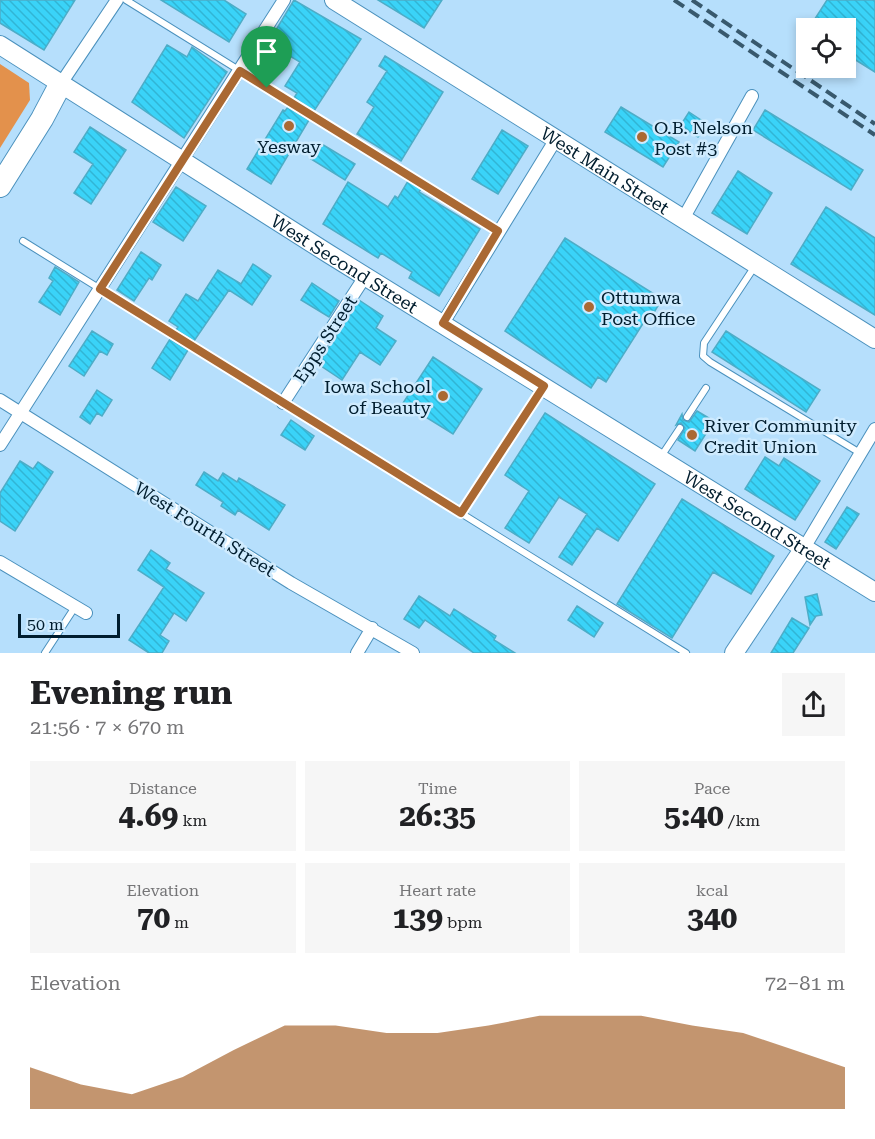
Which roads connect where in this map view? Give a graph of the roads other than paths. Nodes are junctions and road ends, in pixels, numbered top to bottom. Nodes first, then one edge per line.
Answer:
1 (117, 0) edge
2 (126, 0) edge
3 (284, 0) edge
4 (334, 0) edge
5 (0, 45) edge
6 (240, 71) junction
7 (60, 85) junction
8 (752, 96) dead end
9 (556, 139) junction
10 (183, 161) junction
11 (0, 162) edge
12 (0, 186) edge
13 (683, 219) junction
14 (498, 231) junction
15 (23, 241) dead end
16 (756, 264) junction
17 (366, 275) junction
18 (100, 289) junction
19 (443, 323) junction
20 (875, 339) edge
21 (544, 386) junction
22 (706, 388) dead end
23 (0, 400) edge
24 (283, 403) junction
25 (20, 413) junction
26 (687, 417) dead end
27 (680, 428) dead end
28 (875, 429) edge
29 (0, 445) edge
30 (860, 453) junction
31 (660, 458) junction
32 (461, 513) junction
33 (804, 548) junction
34 (0, 562) edge
35 (875, 592) edge
36 (75, 606) junction
37 (86, 613) dead end
38 (372, 628) junction
39 (45, 653) edge
40 (357, 653) edge
41 (413, 653) edge
42 (686, 653) edge
43 (734, 653) edge

1 - 7 street
2 - 6 lane
3 - 6 street
4 - 9 main road, West Main Street
5 - 7 main road, West Second Street
6 - 10 street
6 - 14 lane
7 - 10 main road, West Second Street
7 - 11 highway
7 - 12 highway
8 - 13 street
9 - 13 main road, West Main Street
9 - 14 street
10 - 17 main road, West Second Street
10 - 18 street
13 - 16 main road, West Main Street
14 - 19 street
15 - 18 lane
16 - 20 main road, West Main Street
16 - 30 lane
17 - 19 main road, West Second Street
17 - 24 street, Epps Street
18 - 24 lane
18 - 25 street
19 - 21 main road, West Second Street
21 - 31 main road, West Second Street
21 - 32 lane
22 - 26 lane
23 - 25 street, West Fourth Street
24 - 32 lane
25 - 29 street
25 - 38 street, West Fourth Street
27 - 31 lane
28 - 30 street
30 - 33 street
31 - 33 main road, West Second Street
32 - 42 lane
33 - 35 main road, West Second Street
33 - 43 main road
34 - 36 street
36 - 37 street
36 - 39 lane
38 - 40 street
38 - 41 street, West Fourth Street

